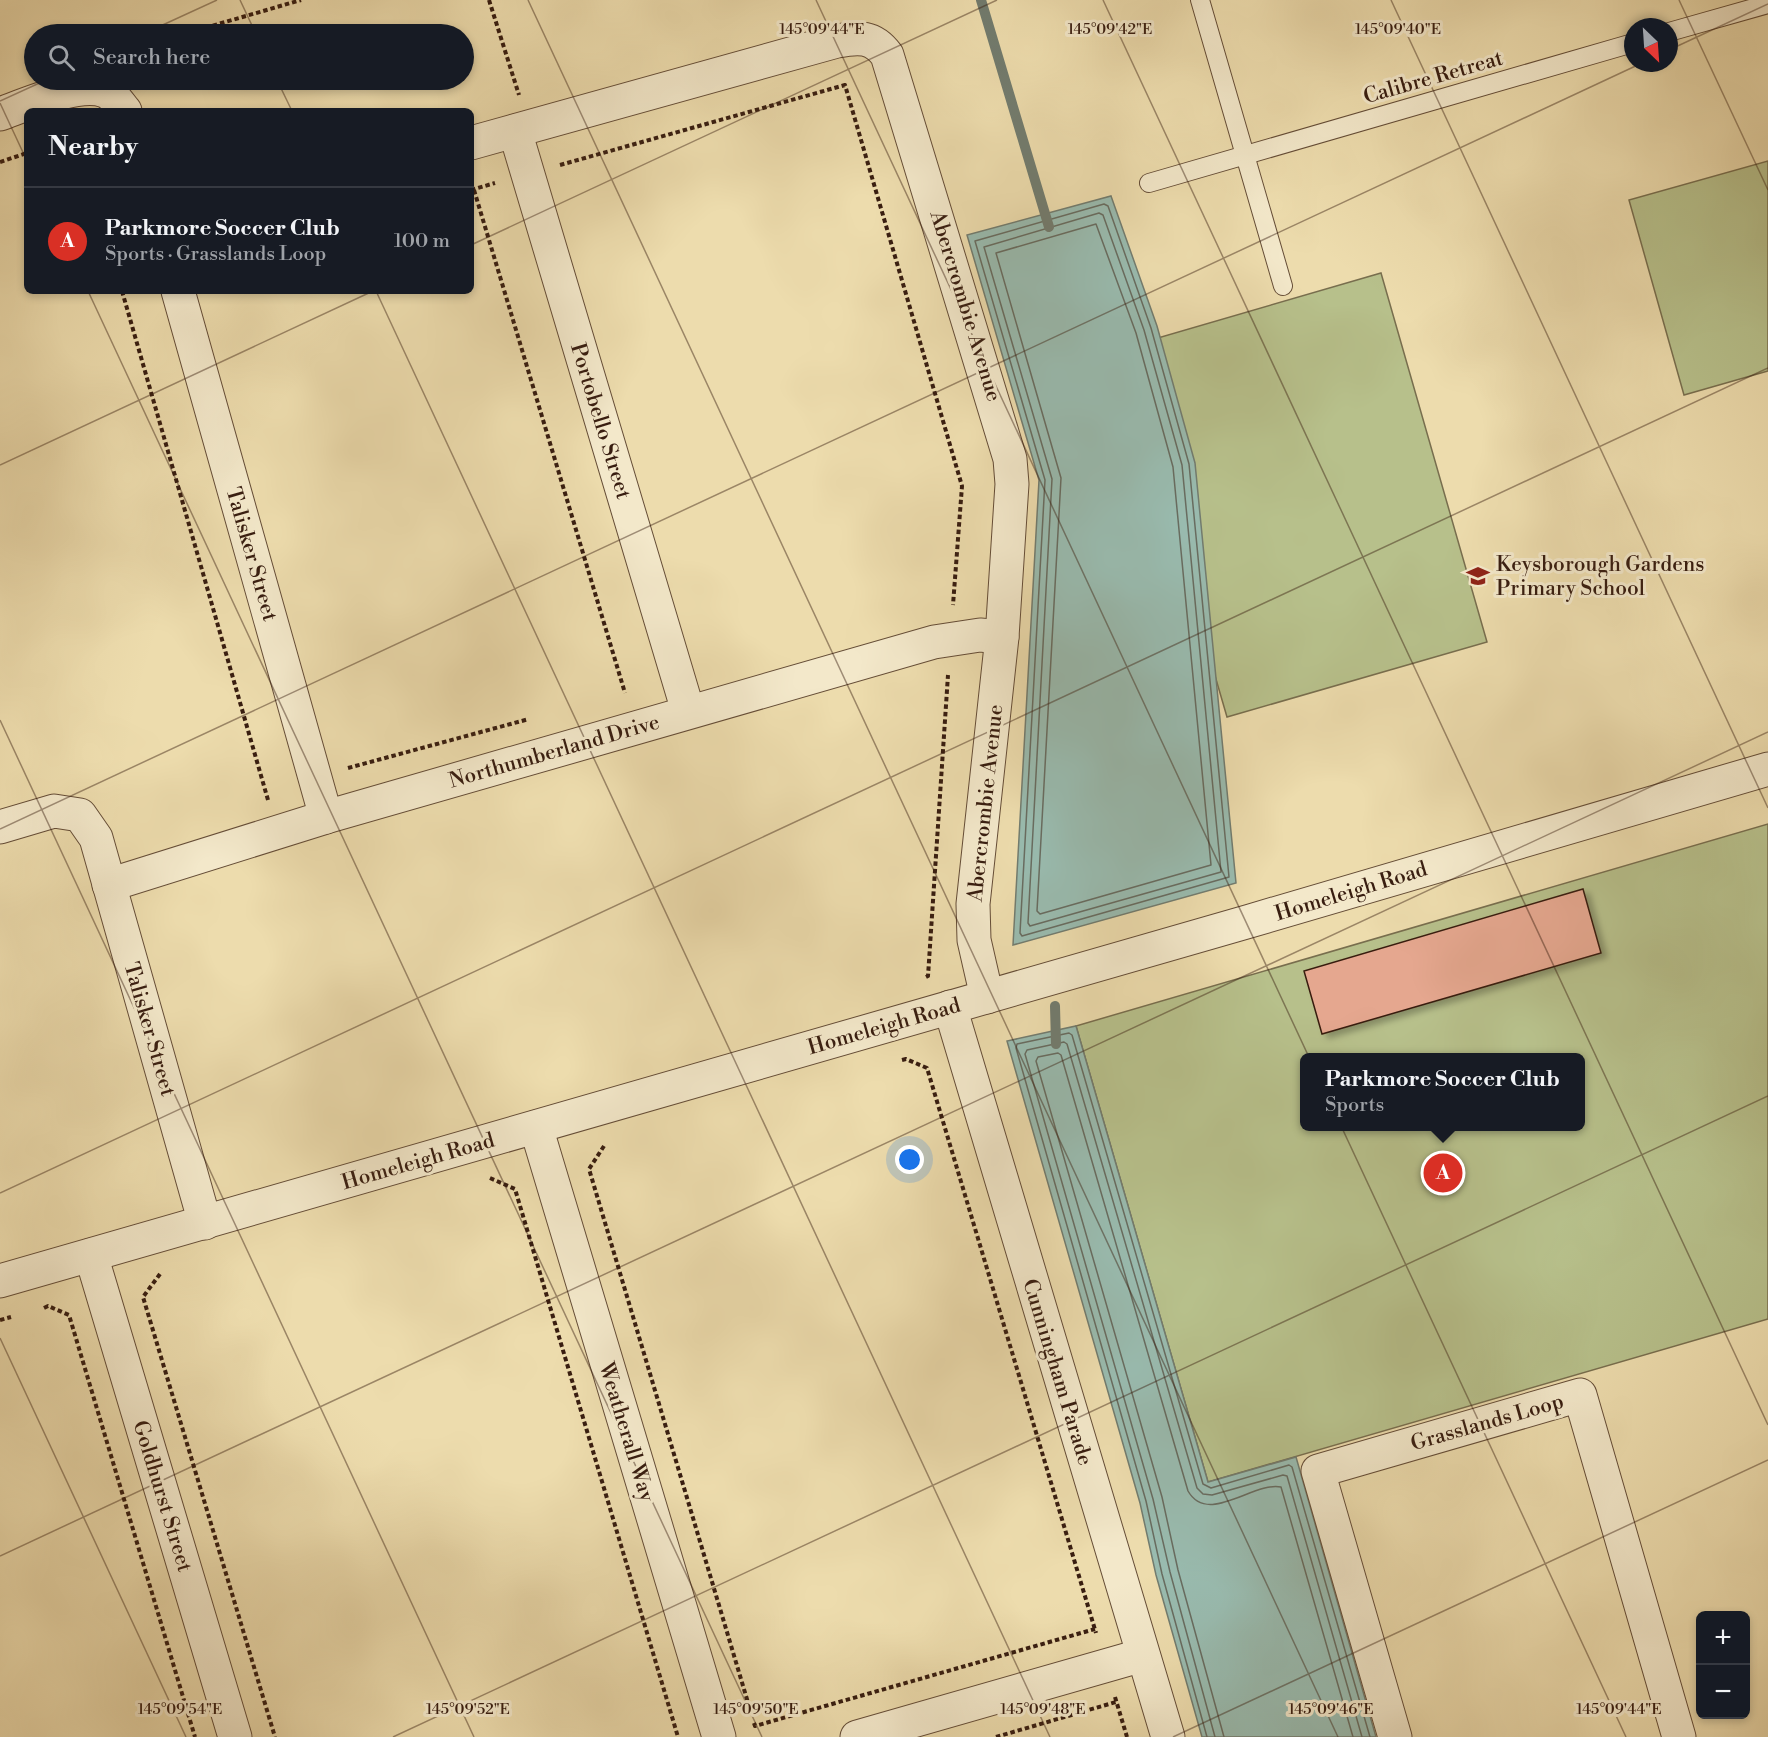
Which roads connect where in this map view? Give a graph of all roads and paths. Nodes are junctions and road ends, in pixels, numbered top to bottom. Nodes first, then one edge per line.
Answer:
1 (301, 0) edge
2 (489, 0) edge
3 (1200, 0) edge
4 (1768, 4) edge
5 (1733, 7) edge
6 (218, 24) edge
7 (1678, 28) edge
8 (1624, 46) edge
9 (88, 90) edge
10 (99, 90) edge
11 (122, 108) edge
12 (0, 114) edge
13 (522, 129) junction
14 (474, 142) edge
15 (24, 154) edge
16 (1245, 155) junction
17 (0, 162) edge
18 (527, 174) junction
19 (1149, 183) dead end
20 (474, 189) edge
21 (474, 197) edge
22 (1283, 286) dead end
23 (123, 294) edge
24 (179, 294) edge
25 (953, 605) junction
26 (946, 624) junction
27 (1002, 637) junction
28 (678, 679) junction
29 (626, 693) junction
30 (614, 696) dead end
31 (688, 711) junction
32 (535, 718) dead end
33 (343, 769) dead end
34 (1768, 769) edge
35 (258, 804) dead end
36 (326, 817) junction
37 (0, 827) edge
38 (109, 885) junction
39 (917, 980) dead end
40 (987, 997) junction
41 (950, 1007) junction
42 (895, 1062) dead end
43 (536, 1127) junction
44 (613, 1143) dead end
45 (479, 1181) dead end
46 (205, 1223) junction
47 (91, 1255) junction
48 (168, 1271) dead end
49 (0, 1281) edge
50 (38, 1309) dead end
51 (19, 1315) dead end
52 (0, 1320) edge
53 (1143, 1655) junction
54 (1116, 1702) dead end
55 (195, 1737) edge
56 (235, 1737) edge
57 (275, 1737) edge
58 (678, 1737) edge
59 (719, 1737) edge
60 (857, 1737) edge
61 (996, 1737) edge
62 (1168, 1737) edge
63 (1395, 1737) edge
64 (1679, 1737) edge

1 - 6 path
2 - 13 path
3 - 16 lane
4 - 5 lane
5 - 7 lane
8 - 16 lane, Calibre Retreat
9 - 12 street
10 - 11 street
13 - 14 street, Abercrombie Avenue
13 - 18 street, Portobello Street
13 - 27 street, Abercrombie Avenue
15 - 17 path
16 - 19 lane, Calibre Retreat
16 - 22 lane
18 - 20 path
18 - 25 path
18 - 28 street, Portobello Street
21 - 29 path
23 - 35 path
24 - 36 street, Talisker Street
25 - 26 path
25 - 26 path
26 - 27 street, Northumberland Drive
26 - 31 street, Northumberland Drive
26 - 39 path
27 - 40 street, Abercrombie Avenue
28 - 29 path
28 - 31 street, Portobello Street
29 - 30 path
31 - 36 street, Northumberland Drive
32 - 33 path
34 - 40 street, Homeleigh Road
36 - 38 street, Northumberland Drive
37 - 38 street, Talisker Street
38 - 46 street, Talisker Street
40 - 41 street, Homeleigh Road
41 - 43 street, Homeleigh Road
41 - 53 street, Cunningham Parade
42 - 44 path
43 - 46 street, Homeleigh Road
43 - 59 street, Weatherall Way
45 - 58 path
46 - 47 street, Homeleigh Road
47 - 49 street, Homeleigh Road
47 - 56 street, Goldhurst Street
48 - 57 path
50 - 55 path
51 - 52 path
53 - 60 street
53 - 62 street, Cunningham Parade
54 - 61 path
63 - 64 street, Grasslands Loop

